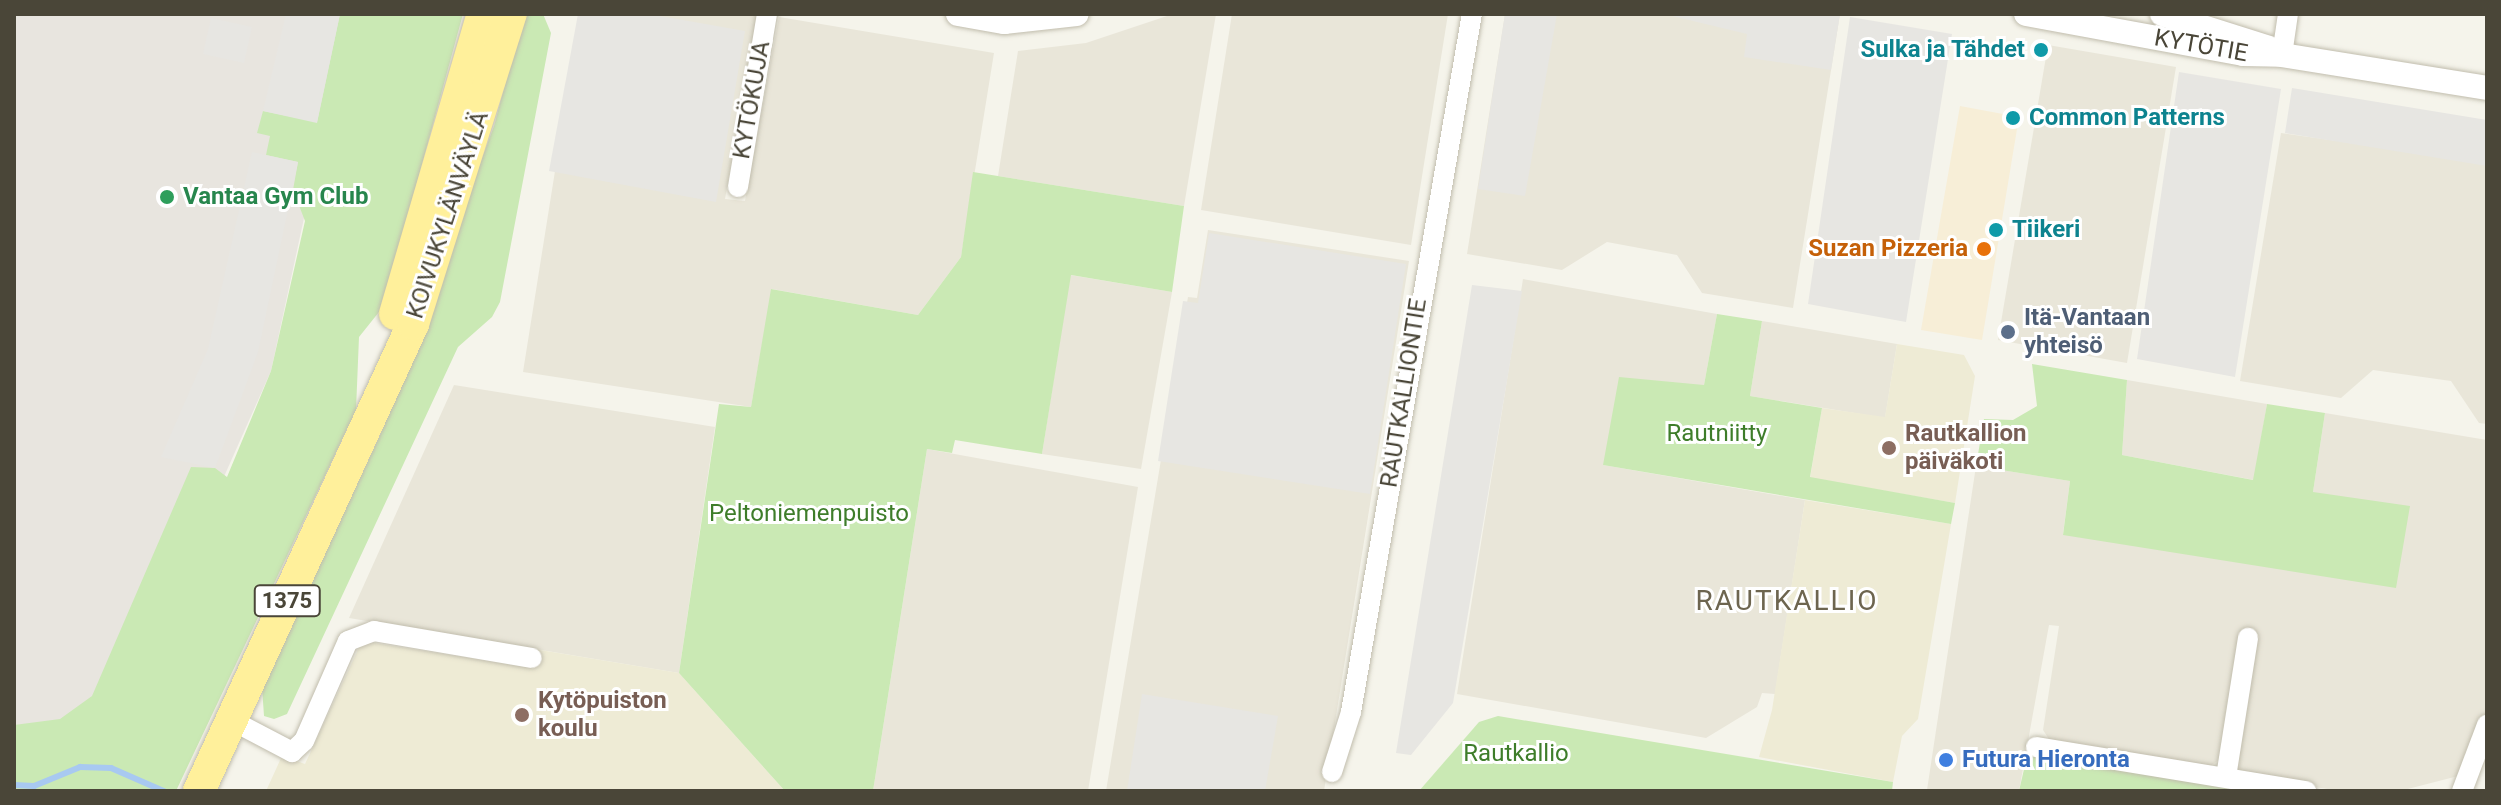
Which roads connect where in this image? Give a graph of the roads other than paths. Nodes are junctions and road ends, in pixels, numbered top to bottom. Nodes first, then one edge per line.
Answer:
1 (483, 14) edge
2 (511, 14) edge
3 (767, 14) edge
4 (958, 14) edge
5 (1077, 14) edge
6 (1472, 14) edge
7 (2026, 14) edge
8 (2162, 14) edge
9 (2288, 14) edge
10 (2282, 55) junction
11 (2487, 88) edge
12 (738, 187) dead end
13 (373, 411) junction
14 (2248, 638) dead end
15 (532, 658) dead end
16 (233, 721) junction
17 (2487, 725) edge
18 (2036, 747) dead end
19 (1332, 772) dead end
20 (2226, 777) junction
21 (199, 791) edge
22 (2306, 791) edge
23 (2462, 791) edge

1 - 13 main road, KOIVUKYLÄNVÄYLÄ / 1375
2 - 13 main road, KOIVUKYLÄNVÄYLÄ / 1375
3 - 12 street, KYTÖKUJA
4 - 5 street
6 - 19 street, RAUTKALLIONTIE
7 - 10 street, KYTÖTIE
8 - 10 street, KYTÖTIE
9 - 10 street
10 - 11 street, KYTÖTIE
13 - 16 main road, KOIVUKYLÄNVÄYLÄ / 1375
14 - 20 street
15 - 16 street
16 - 21 main road, KOIVUKYLÄNVÄYLÄ / 1375
17 - 23 street
18 - 20 street
20 - 22 street

